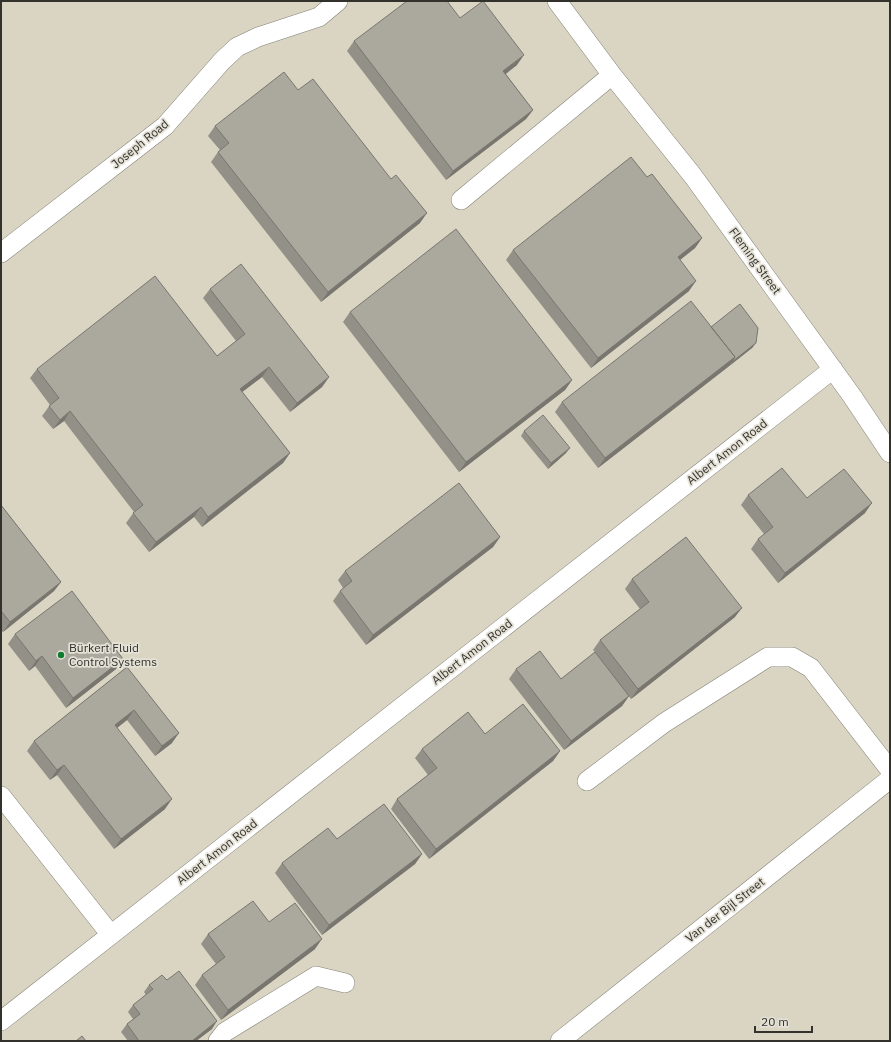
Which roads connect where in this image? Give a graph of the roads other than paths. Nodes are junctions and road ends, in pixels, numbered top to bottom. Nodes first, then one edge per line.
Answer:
1 (338, 1) edge
2 (557, 1) edge
3 (612, 74) junction
4 (461, 200) dead end
5 (1, 253) edge
6 (833, 369) junction
7 (890, 453) edge
8 (890, 770) edge
9 (890, 779) edge
10 (587, 782) dead end
11 (1, 796) edge
12 (111, 935) junction
13 (345, 983) dead end
14 (1, 1021) edge
15 (218, 1041) edge
16 (560, 1041) edge

1 - 5 street, Joseph Road
2 - 3 street, Fleming Street
3 - 4 street
3 - 6 street, Fleming Street
6 - 7 street, Fleming Street
6 - 12 street, Albert Amon Road
8 - 10 street
9 - 16 street, Van der Bijl Street
11 - 12 street
12 - 14 street, Albert Amon Road
13 - 15 street

